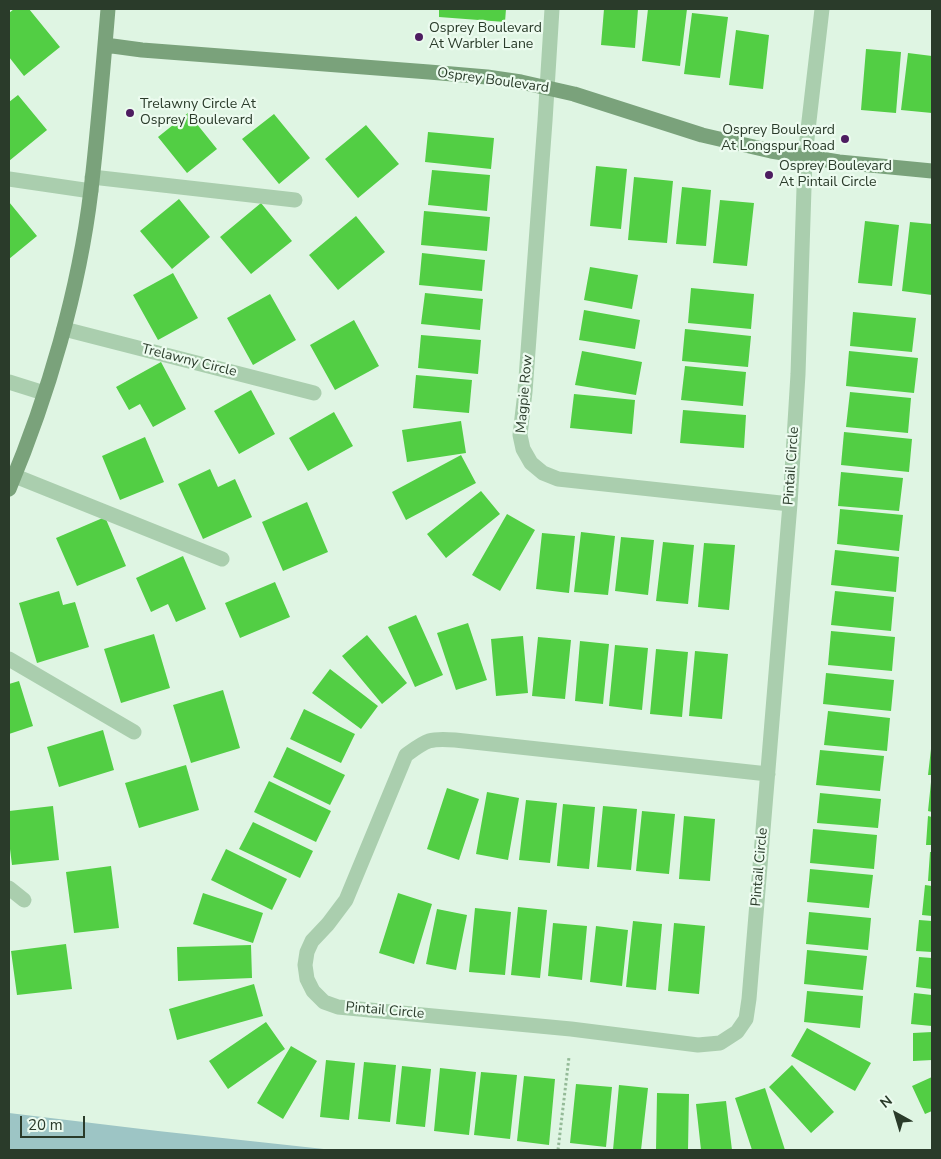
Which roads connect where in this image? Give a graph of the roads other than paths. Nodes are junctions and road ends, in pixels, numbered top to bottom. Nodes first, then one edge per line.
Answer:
1 (108, 9) edge
2 (552, 9) edge
3 (822, 9) edge
4 (105, 45) junction
5 (548, 88) junction
6 (805, 157) junction
7 (932, 171) edge
8 (9, 179) edge
9 (92, 184) junction
10 (295, 200) dead end
11 (64, 329) junction
12 (9, 382) edge
13 (44, 393) junction
14 (314, 393) dead end
15 (12, 483) edge
16 (790, 504) junction
17 (222, 559) dead end
18 (9, 659) edge
19 (134, 732) dead end
20 (768, 774) junction
21 (9, 888) edge
22 (24, 900) dead end

1 - 4 street
2 - 5 street, Magpie Row
3 - 6 street, Pintail Circle
4 - 5 street, Osprey Boulevard
4 - 9 street
5 - 6 street, Osprey Boulevard
5 - 16 street, Magpie Row
6 - 7 street, Osprey Boulevard
6 - 16 street, Pintail Circle
8 - 9 street
9 - 10 street
9 - 11 street
11 - 13 street
11 - 14 street, Trelawny Circle
12 - 13 street
13 - 15 street
15 - 17 street
16 - 20 street, Pintail Circle
18 - 19 street
20 - 20 street, Pintail Circle
21 - 22 street

